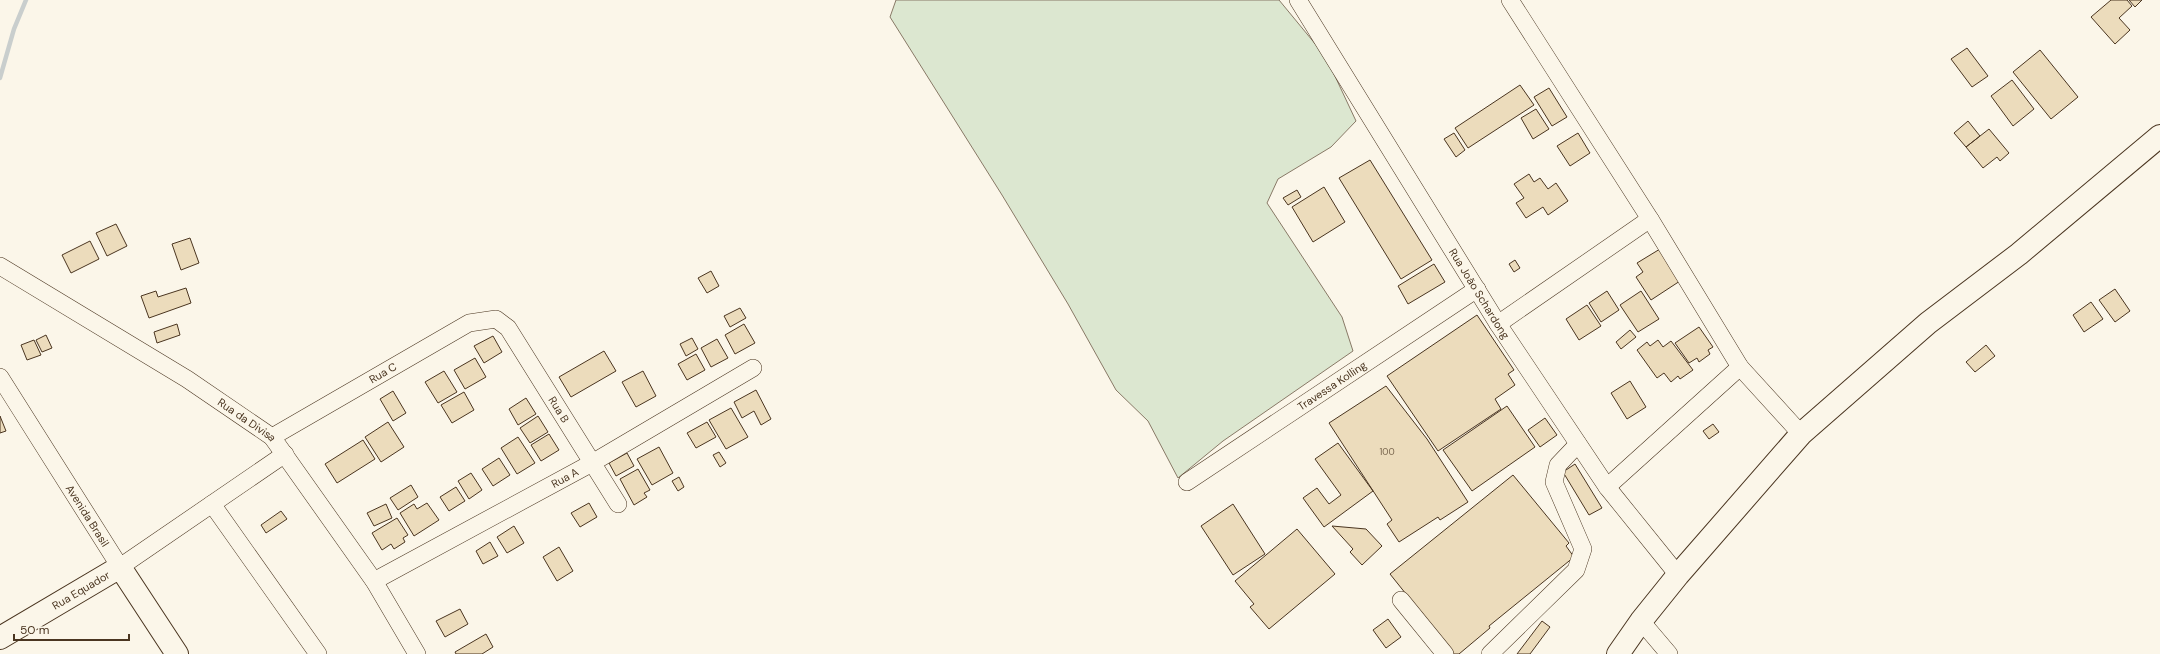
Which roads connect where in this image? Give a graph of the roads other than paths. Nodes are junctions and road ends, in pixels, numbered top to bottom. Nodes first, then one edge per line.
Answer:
1 (1298, 0) edge
2 (1510, 0) edge
3 (2160, 136) edge
4 (1650, 219) junction
5 (0, 266) edge
6 (1477, 289) junction
7 (496, 319) joint
8 (1498, 324) junction
9 (1740, 367) junction
10 (753, 368) dead end
11 (0, 377) edge
12 (1801, 434) junction
13 (272, 437) junction
14 (1578, 444) junction
15 (285, 454) junction
16 (592, 463) junction
17 (1187, 482) dead end
18 (1607, 487) junction
19 (212, 504) junction
20 (618, 504) dead end
21 (120, 567) junction
22 (1678, 575) junction
23 (374, 581) junction
24 (1401, 600) dead end
25 (1641, 621) junction
26 (0, 638) edge
27 (177, 654) edge
28 (318, 654) edge
29 (417, 654) edge
30 (1445, 654) edge
31 (1490, 654) edge
32 (1618, 654) edge
33 (1669, 654) edge

1 - 6 street, Rua João Schardong
2 - 4 street
3 - 12 main road
4 - 8 street
4 - 9 street
5 - 13 street, Rua da Divisa
6 - 8 street, Rua João Schardong
6 - 17 street, Travessa Kolling
7 - 13 street, Rua C
7 - 16 street, Rua B
8 - 14 street, Rua João Schardong
9 - 12 street
9 - 18 street
10 - 16 street, Rua A
11 - 21 street, Avenida Brasil
12 - 22 main road
13 - 15 street, Rua da Divisa
14 - 18 street, Rua João Schardong
14 - 31 street
15 - 19 street
15 - 23 street, Rua da Divisa
16 - 20 street, Rua B
16 - 23 street, Rua A
18 - 22 street, Rua João Schardong
19 - 21 street
19 - 28 street
21 - 26 main road, Rua Equador
21 - 27 main road, Avenida Brasil
22 - 25 main road
23 - 29 street, Rua da Divisa
24 - 30 street
25 - 32 main road
25 - 33 street

